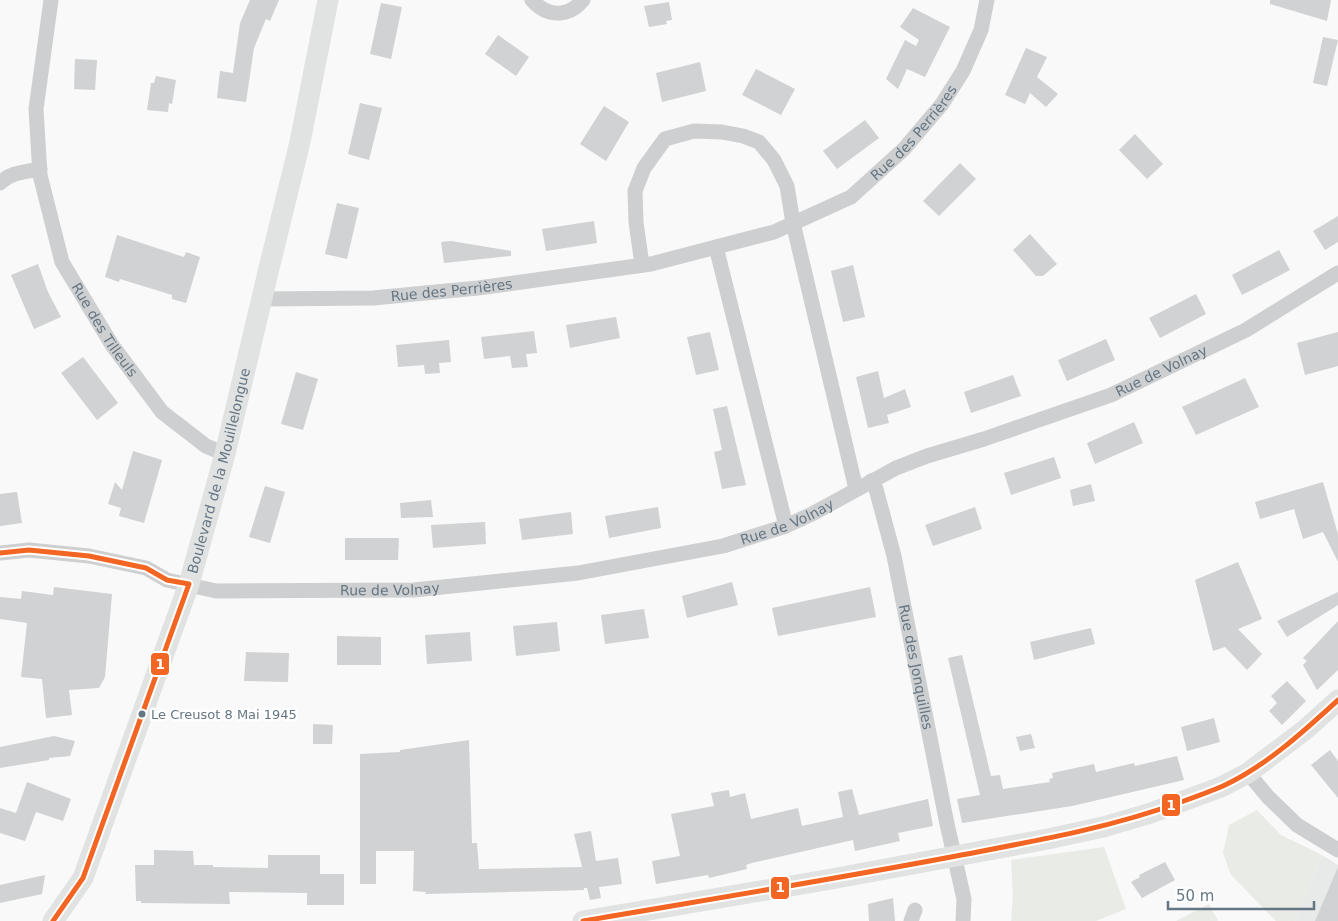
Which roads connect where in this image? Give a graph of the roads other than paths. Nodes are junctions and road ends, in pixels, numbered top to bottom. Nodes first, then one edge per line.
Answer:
1 (51, 0) edge
2 (328, 0) edge
3 (532, 0) edge
4 (583, 0) edge
5 (987, 0) edge
6 (40, 169) junction
7 (0, 183) edge
8 (792, 223) junction
9 (716, 247) junction
10 (642, 265) junction
11 (1338, 273) edge
12 (261, 299) junction
13 (225, 454) junction
14 (872, 481) junction
15 (856, 489) junction
16 (786, 526) junction
17 (0, 553) edge
18 (189, 584) junction
19 (1338, 700) edge
20 (1248, 773) junction
21 (1338, 850) edge
22 (954, 857) junction
23 (54, 921) edge
24 (582, 921) edge
25 (963, 921) edge

1 - 6 street, Rue des Tilleuls
2 - 12 main road, Boulevard de la Mouillelongue
3 - 4 street
5 - 8 street, Rue des Perrières
6 - 7 street
6 - 13 street, Rue des Tilleuls
8 - 9 street, Rue des Perrières
8 - 10 street
8 - 15 street
9 - 10 street, Rue des Perrières
9 - 16 street
10 - 12 street, Rue des Perrières
11 - 14 street, Rue de Volnay
12 - 13 main road, Boulevard de la Mouillelongue
13 - 18 main road, Boulevard de la Mouillelongue
14 - 15 street, Rue de Volnay
14 - 22 street, Rue des Jonquilles
15 - 16 street, Rue de Volnay
16 - 18 street, Rue de Volnay
17 - 18 street, Rue de Volnay
18 - 23 main road, Boulevard de la Mouillelongue
19 - 20 main road
20 - 21 street
20 - 22 main road
22 - 24 main road
22 - 25 street, Rue des Jonquilles

